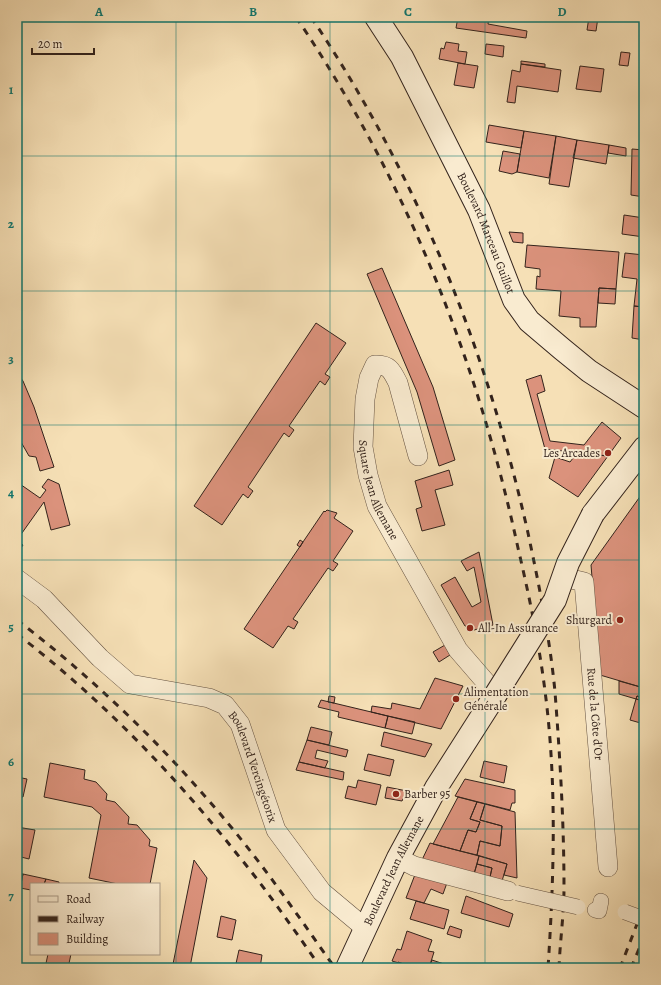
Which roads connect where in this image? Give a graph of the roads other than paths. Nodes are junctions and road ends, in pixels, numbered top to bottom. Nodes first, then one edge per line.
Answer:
1 (376, 17) edge
2 (644, 407) edge
3 (644, 448) edge
4 (418, 456) dead end
5 (563, 577) junction
6 (17, 579) edge
7 (496, 694) junction
8 (398, 858) junction
9 (608, 867) dead end
10 (513, 892) joint
11 (578, 907) dead end
12 (625, 912) dead end
13 (644, 919) edge
14 (364, 928) junction
15 (346, 968) edge

1 - 2 main road, Boulevard Marceau Guillot
3 - 5 main road, Boulevard Jean Allemane, bridge
4 - 7 street, Square Jean Allemane
5 - 7 main road, Boulevard Jean Allemane, bridge
5 - 9 street, Rue de la Côte d'Or
6 - 14 street, Boulevard Vercingétorix
7 - 8 main road, Boulevard Jean Allemane
8 - 10 street
8 - 14 main road, Boulevard Jean Allemane
10 - 11 street, bridge
12 - 13 street, bridge
14 - 15 main road, Boulevard Jean Allemane

